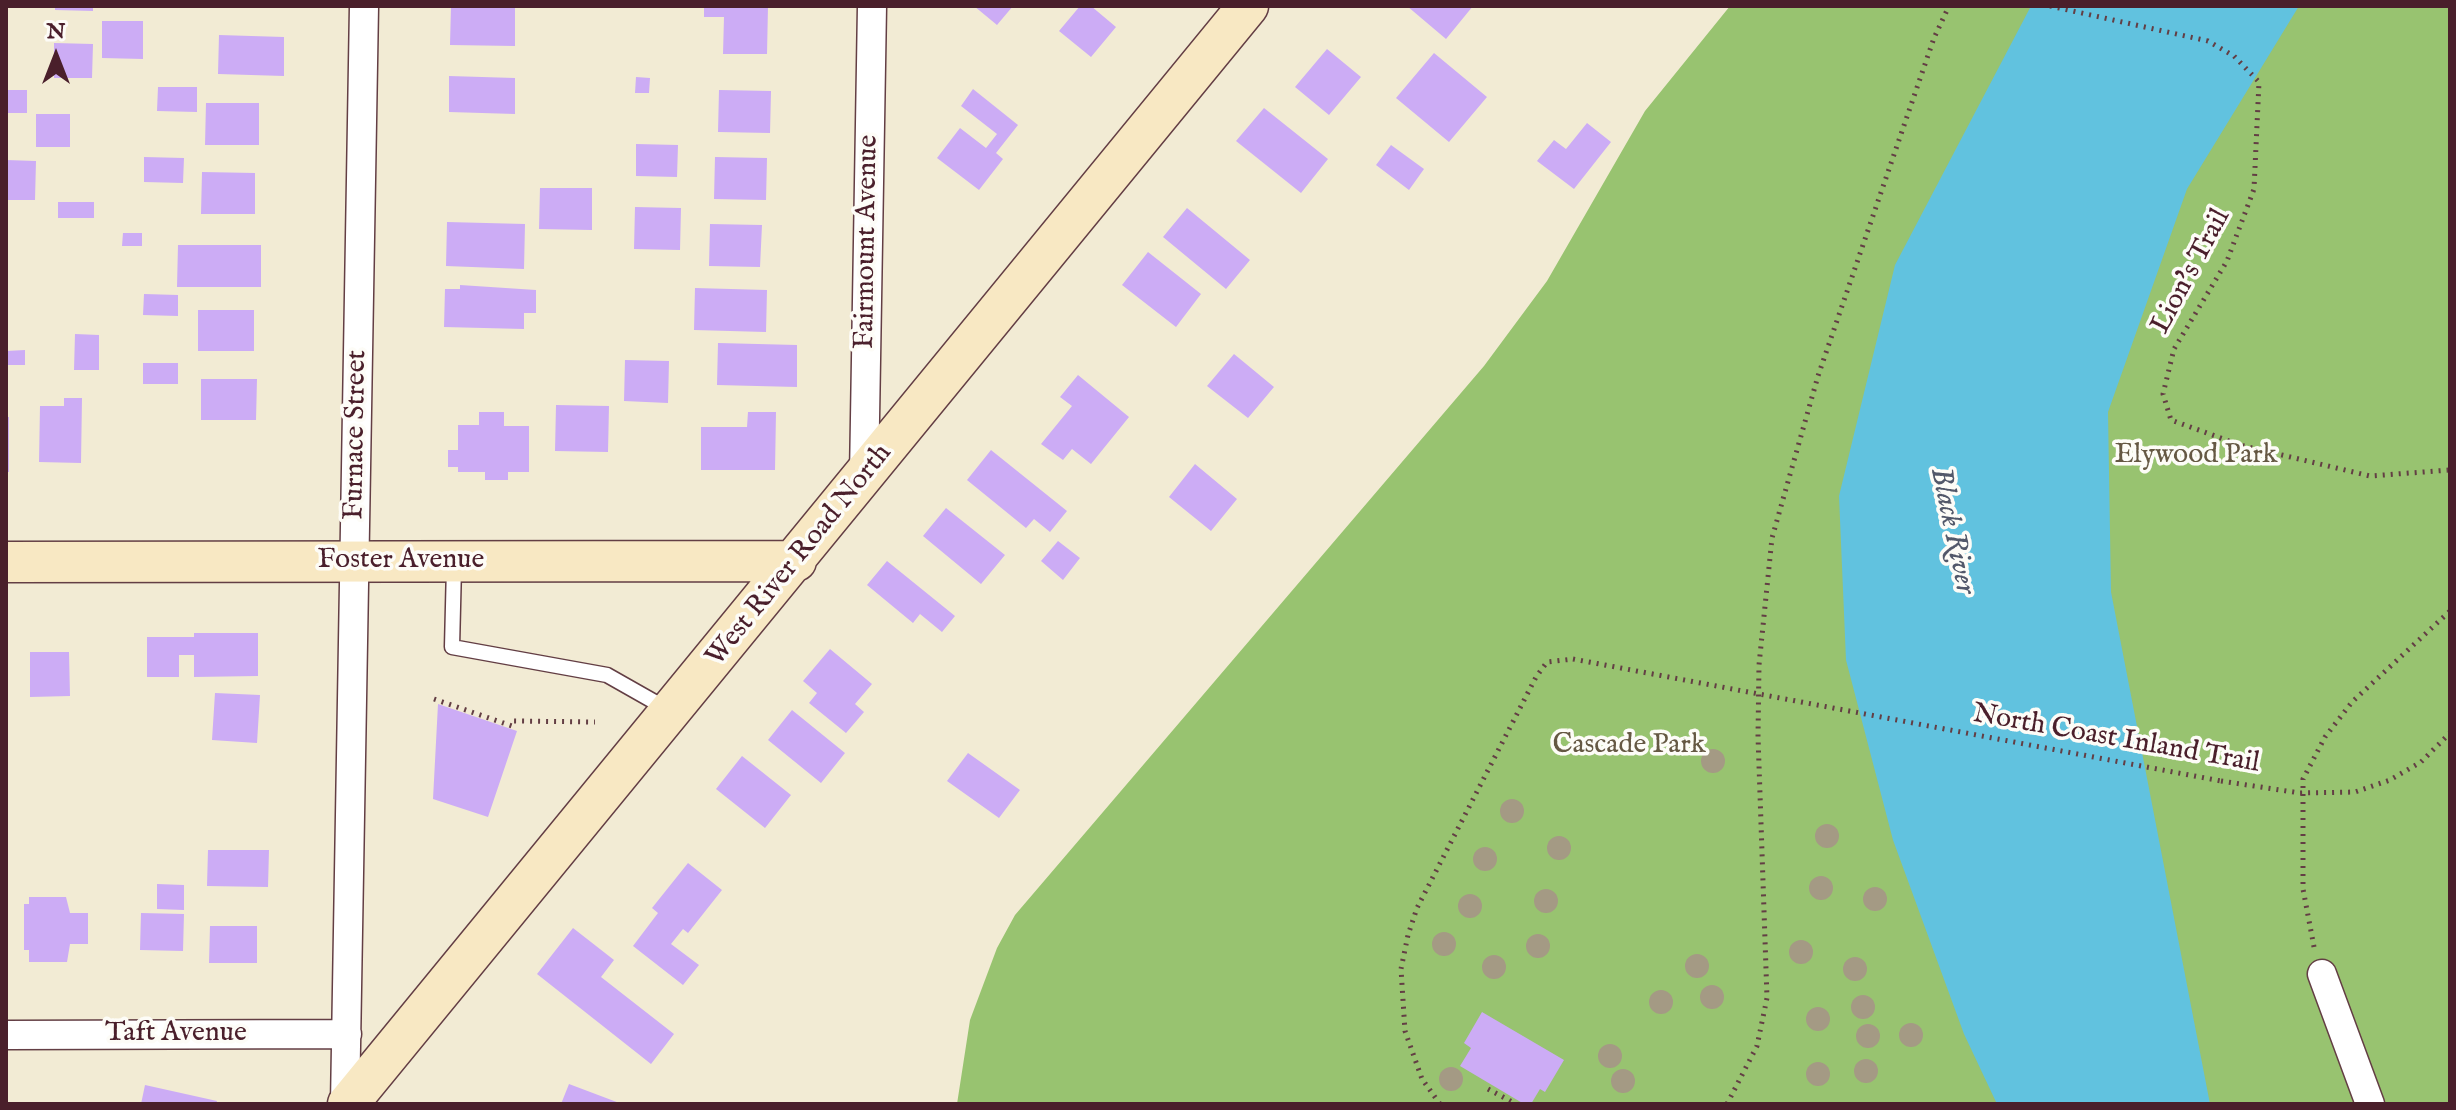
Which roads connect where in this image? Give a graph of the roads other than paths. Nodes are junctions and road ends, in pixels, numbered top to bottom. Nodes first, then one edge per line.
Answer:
1 (364, 6) edge
2 (872, 6) edge
3 (1248, 6) edge
4 (864, 477) junction
5 (354, 561) junction
6 (454, 561) junction
7 (796, 561) junction
8 (6, 562) edge
9 (672, 713) junction
10 (2322, 974) road end
11 (347, 1034) junction
12 (6, 1035) edge
13 (347, 1104) edge
14 (2370, 1104) edge

1 - 5 street, Furnace Street
2 - 4 street, Fairmount Avenue
3 - 4 street, West River Road North
4 - 7 street, West River Road North
5 - 6 street, Foster Avenue
5 - 8 street, Foster Avenue
5 - 11 street, Furnace Street
6 - 7 street, Foster Avenue
6 - 9 lane
7 - 9 street, West River Road North
9 - 13 street, West River Road North
10 - 14 street
11 - 12 street, Taft Avenue
11 - 13 street, Furnace Street

